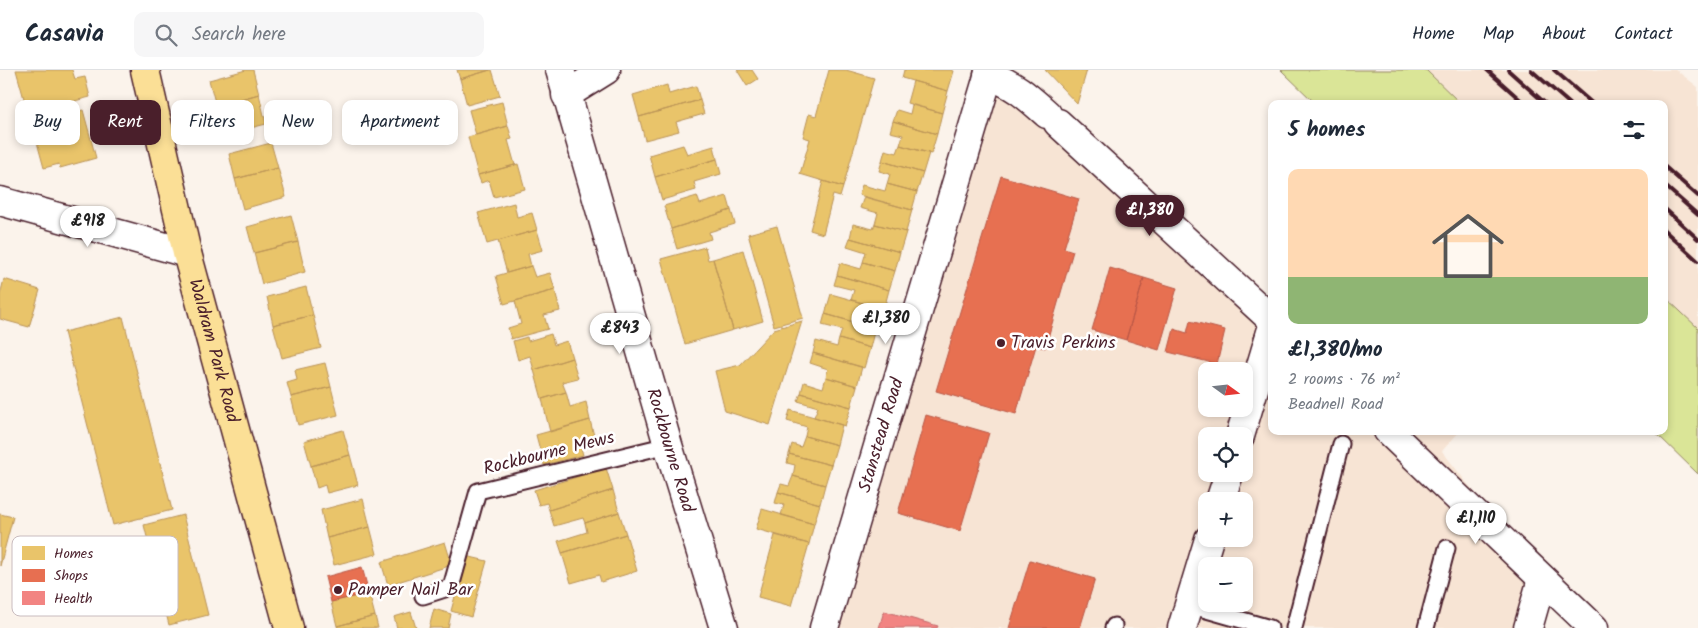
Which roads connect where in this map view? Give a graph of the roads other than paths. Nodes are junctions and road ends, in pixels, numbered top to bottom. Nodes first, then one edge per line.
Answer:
1 (145, 70) edge
2 (606, 70) edge
3 (989, 72) edge
4 (563, 83) edge
5 (0, 202) edge
6 (187, 252) junction
7 (1268, 316) edge
8 (1268, 342) edge
9 (1243, 427) edge
10 (1392, 435) edge
11 (1341, 444) dead end
12 (668, 445) junction
13 (1207, 547) edge
14 (1447, 548) dead end
15 (1542, 579) junction
16 (423, 596) dead end
17 (1186, 616) edge
18 (289, 628) edge
19 (724, 628) edge
20 (824, 628) edge
21 (1270, 628) edge
22 (1294, 628) edge
23 (1426, 628) edge
24 (1528, 628) edge
25 (1594, 628) edge

1 - 6 highway, Waldram Park Road
2 - 4 street
3 - 7 street
3 - 20 street, Stanstead Road
4 - 12 street, Rockbourne Road
5 - 6 street
6 - 18 highway, Waldram Park Road
8 - 9 street
10 - 15 street
11 - 22 lane
12 - 16 lane, Rockbourne Mews
12 - 19 street, Rockbourne Road
13 - 17 street
14 - 23 lane
15 - 24 street
15 - 25 street
17 - 21 lane

